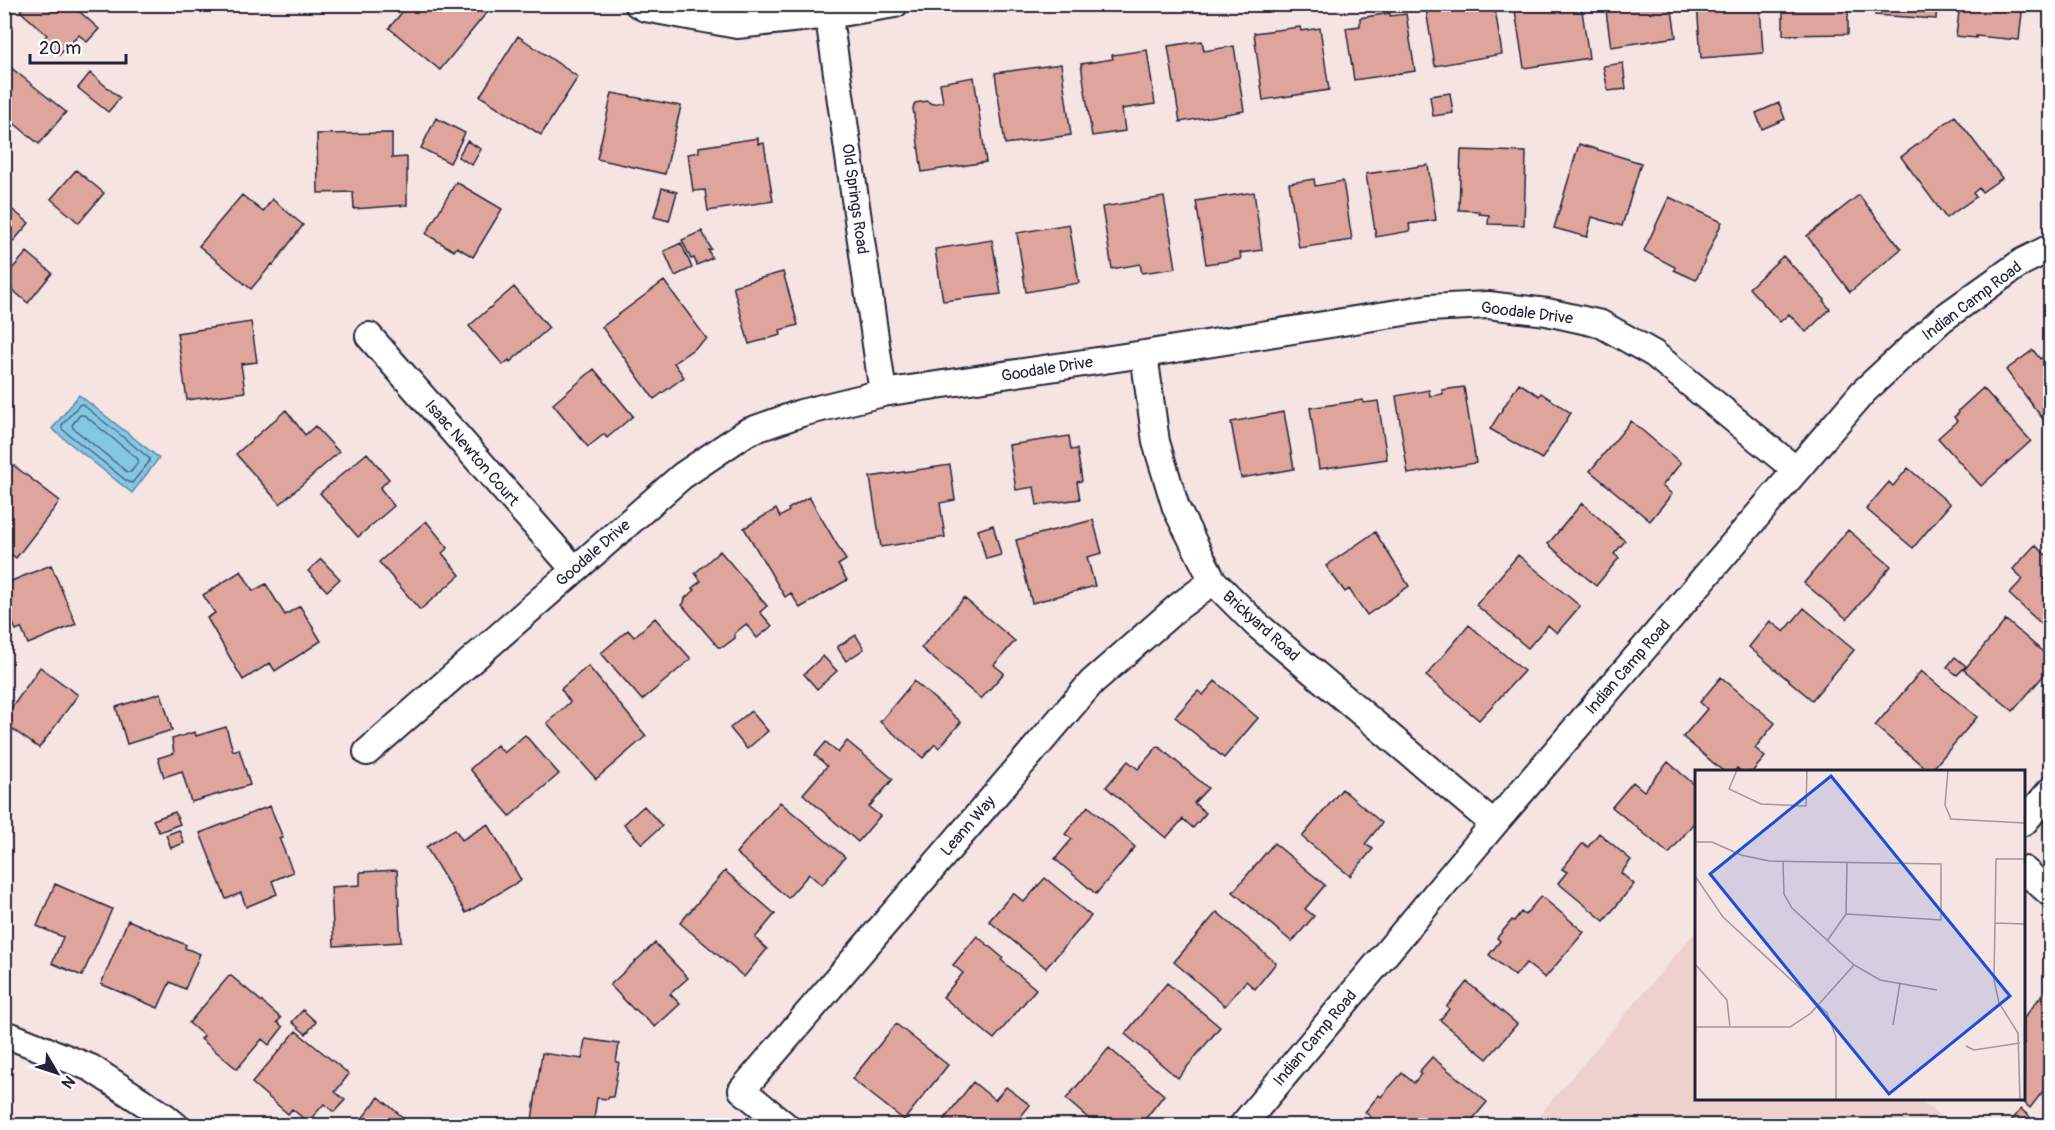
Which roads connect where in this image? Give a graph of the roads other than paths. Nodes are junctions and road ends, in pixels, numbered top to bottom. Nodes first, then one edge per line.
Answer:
1 (638, 4) edge
2 (895, 4) edge
3 (828, 10) edge
4 (2050, 248) edge
5 (369, 336) dead end
6 (1144, 354) junction
7 (883, 393) junction
8 (1796, 470) junction
9 (574, 569) junction
10 (1213, 581) junction
11 (367, 752) dead end
12 (2050, 791) edge
13 (2025, 821) edge
14 (1494, 824) junction
15 (2025, 871) edge
16 (2050, 893) edge
17 (4, 1035) edge
18 (176, 1125) edge
19 (786, 1125) edge
20 (1242, 1125) edge

1 - 3 street
2 - 3 street
3 - 7 street, Old Springs Road
4 - 8 street, Indian Camp Road
5 - 9 street, Isaac Newton Court
6 - 7 street, Goodale Drive
6 - 8 street, Goodale Drive
6 - 10 street, Brickyard Road
7 - 9 street, Goodale Drive
8 - 14 street, Indian Camp Road
9 - 11 street, Goodale Drive
10 - 14 street, Brickyard Road
10 - 19 street, Leann Way
12 - 13 street
14 - 20 street, Indian Camp Road
15 - 16 street
17 - 18 street

